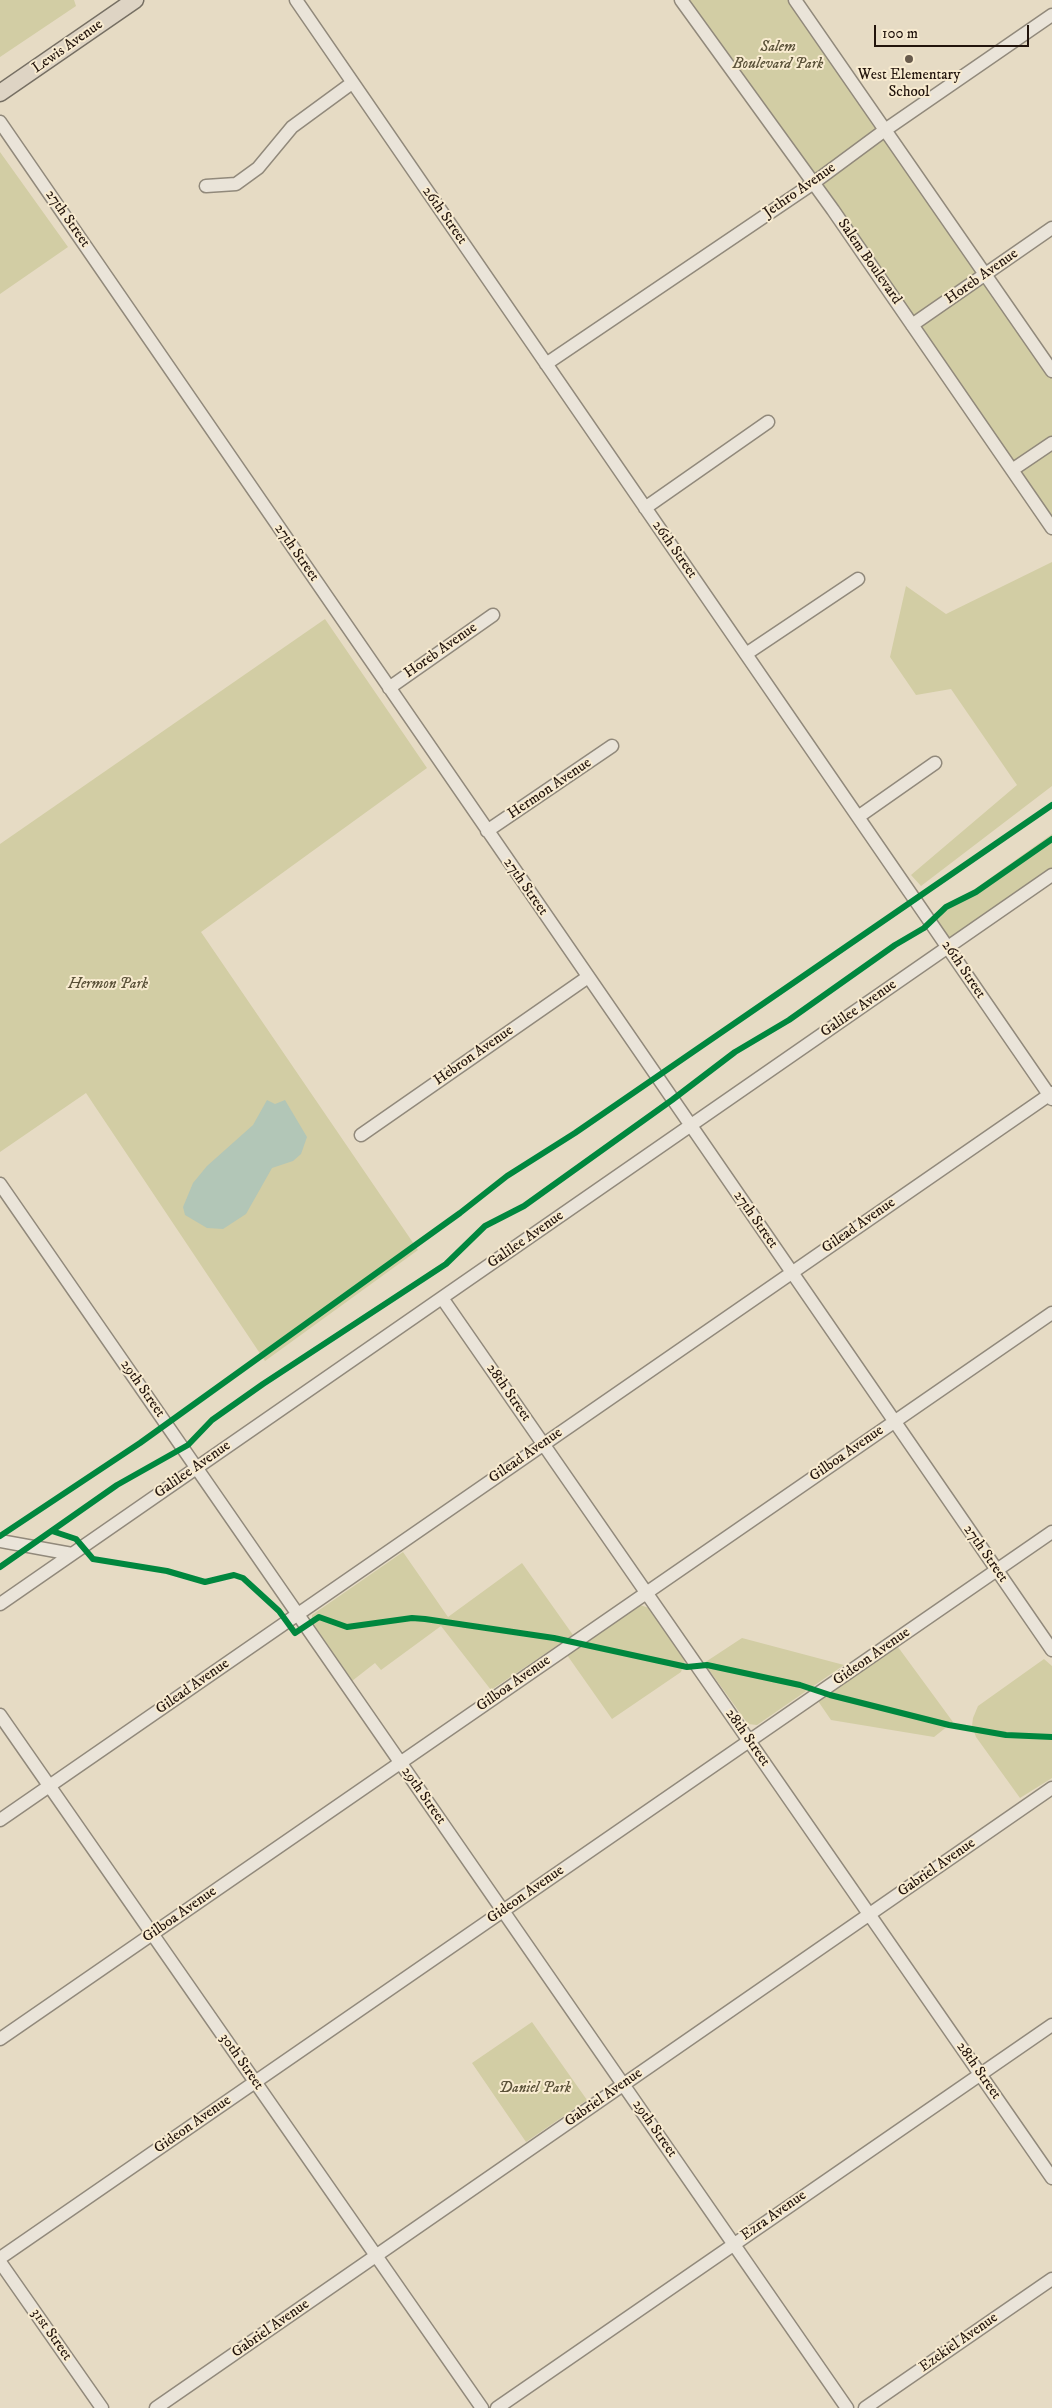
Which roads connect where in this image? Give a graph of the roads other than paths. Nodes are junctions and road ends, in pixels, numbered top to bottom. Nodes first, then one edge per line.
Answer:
1 (135, 0) edge
2 (296, 0) edge
3 (680, 0) edge
4 (795, 0) edge
5 (1052, 15) edge
6 (352, 83) junction
7 (0, 93) edge
8 (0, 122) edge
9 (885, 130) junction
10 (812, 184) junction
11 (206, 186) dead end
12 (1052, 228) edge
13 (985, 274) junction
14 (912, 325) junction
15 (546, 364) junction
16 (1052, 371) edge
17 (768, 422) dead end
18 (1052, 443) edge
19 (1012, 470) junction
20 (645, 508) junction
21 (1052, 528) edge
22 (858, 578) dead end
23 (493, 614) dead end
24 (746, 654) junction
25 (389, 688) junction
26 (612, 746) dead end
27 (935, 763) dead end
28 (858, 817) junction
29 (487, 831) junction
30 (1052, 875) edge
31 (948, 948) junction
32 (588, 977) junction
33 (1051, 1096) edge
34 (690, 1126) junction
35 (361, 1135) dead end
36 (0, 1184) edge
37 (792, 1273) junction
38 (442, 1298) junction
39 (1052, 1313) edge
40 (894, 1422) junction
41 (544, 1444) junction
42 (197, 1468) junction
43 (1052, 1532) edge
44 (0, 1541) edge
45 (72, 1554) junction
46 (997, 1570) junction
47 (646, 1593) junction
48 (0, 1604) edge
49 (298, 1614) junction
50 (1052, 1650) edge
51 (0, 1715) edge
52 (749, 1741) junction
53 (400, 1763) junction
54 (49, 1786) junction
55 (1052, 1788) edge
56 (0, 1820) edge
57 (503, 1911) junction
58 (870, 1915) junction
59 (152, 1934) junction
60 (1052, 2025) edge
61 (0, 2039) edge
62 (980, 2074) junction
63 (255, 2082) junction
64 (623, 2085) junction
65 (1052, 2178) edge
66 (734, 2245) junction
67 (376, 2256) junction
68 (0, 2260) edge
69 (1052, 2279) edge
70 (102, 2408) edge
71 (156, 2408) edge
72 (482, 2408) edge
73 (497, 2408) edge
74 (847, 2408) edge
75 (865, 2408) edge

1 - 7 main road, Lewis Avenue
2 - 6 street, 26th Street
3 - 10 street, Salem Boulevard
4 - 9 street
5 - 9 street, Jethro Avenue
6 - 11 street
6 - 15 street, 26th Street
8 - 25 street, 27th Street
9 - 10 street, Jethro Avenue
9 - 13 street
10 - 14 street, Salem Boulevard
10 - 15 street, Jethro Avenue
12 - 13 street, Horeb Avenue
13 - 14 street, Horeb Avenue
13 - 16 street
14 - 19 street, Salem Boulevard
15 - 20 street, 26th Street
17 - 20 street
18 - 19 street
19 - 21 street, Salem Boulevard
20 - 24 street, 26th Street
22 - 24 street
23 - 25 street, Horeb Avenue
24 - 28 street, 26th Street
25 - 29 street, 27th Street
26 - 29 street, Hermon Avenue
27 - 28 street
28 - 31 street, 26th Street
29 - 32 street, 27th Street
30 - 31 street, Galilee Avenue
31 - 33 street, 26th Street
31 - 34 street, Galilee Avenue
32 - 34 street, 27th Street
32 - 35 street, Hebron Avenue
33 - 37 street, Gilead Avenue
34 - 37 street, 27th Street
34 - 38 street, Galilee Avenue
36 - 42 street, 29th Street
37 - 40 street, 27th Street
37 - 41 street, Gilead Avenue
38 - 41 street, 28th Street
38 - 42 street, Galilee Avenue
39 - 40 street, Gilboa Avenue
40 - 46 street, 27th Street
40 - 47 street, Gilboa Avenue
41 - 47 street, 28th Street
41 - 49 street, Gilead Avenue
42 - 45 street, Galilee Avenue
42 - 49 street, 29th Street
43 - 46 street, Gideon Avenue
44 - 45 street
45 - 48 street, Galilee Avenue
46 - 50 street, 27th Street
46 - 52 street, Gideon Avenue
47 - 52 street, 28th Street
47 - 53 street, Gilboa Avenue
49 - 53 street, 29th Street
49 - 54 street, Gilead Avenue
51 - 54 street, 30th Street
52 - 57 street, Gideon Avenue
52 - 58 street, 28th Street
53 - 57 street, 29th Street
53 - 59 street, Gilboa Avenue
54 - 56 street, Gilead Avenue
54 - 59 street, 30th Street
55 - 58 street, Gabriel Avenue
57 - 63 street, Gideon Avenue
57 - 64 street, 29th Street
58 - 62 street, 28th Street
58 - 64 street, Gabriel Avenue
59 - 61 street, Gilboa Avenue
59 - 63 street, 30th Street
60 - 62 street, Ezra Avenue
62 - 65 street, 28th Street
62 - 66 street, Ezra Avenue
63 - 67 street, 30th Street
63 - 68 street, Gideon Avenue
64 - 66 street, 29th Street
64 - 67 street, Gabriel Avenue
66 - 73 street, Ezra Avenue
66 - 74 street, 29th Street
67 - 71 street, Gabriel Avenue
67 - 72 street, 30th Street
68 - 70 street, 31st Street
69 - 75 street, Ezekiel Avenue

